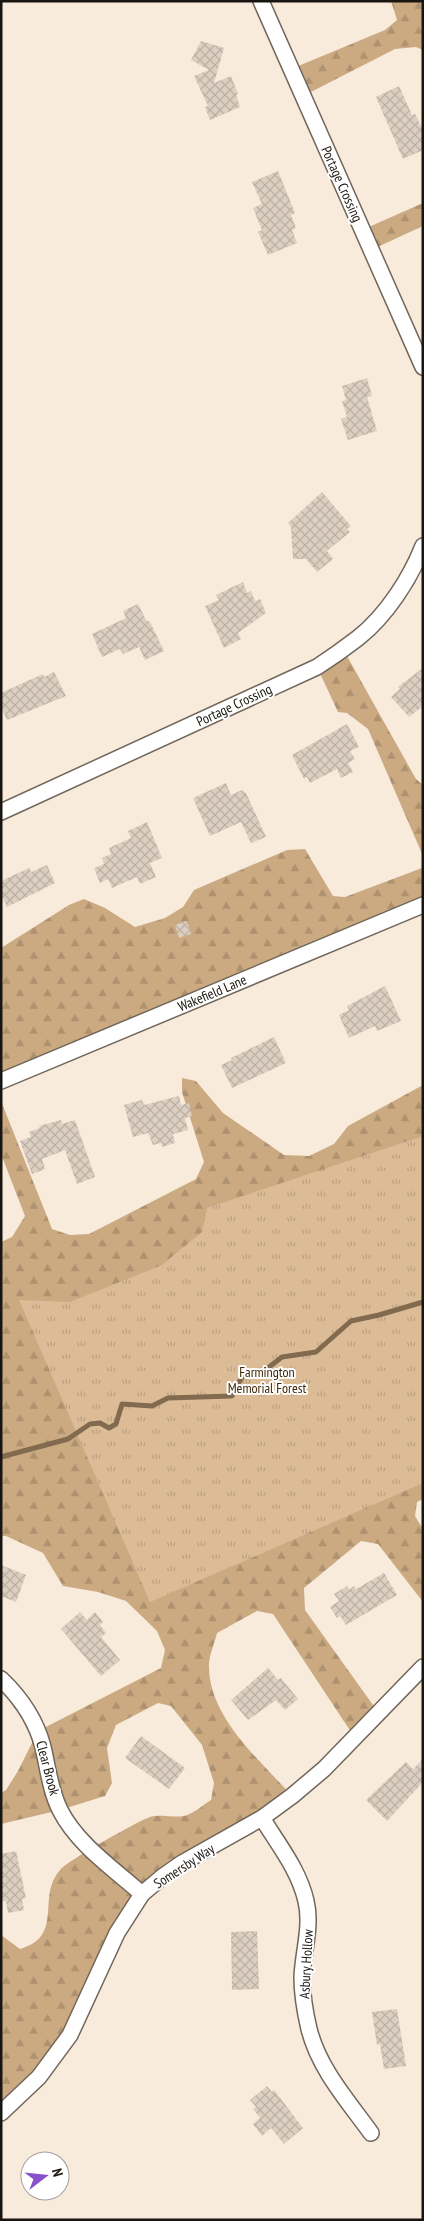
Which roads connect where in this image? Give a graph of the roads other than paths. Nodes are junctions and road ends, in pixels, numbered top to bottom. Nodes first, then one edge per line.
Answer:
1 (261, 1) edge
2 (423, 367) edge
3 (423, 546) edge
4 (1, 812) edge
5 (423, 905) edge
6 (1, 1081) edge
7 (423, 1667) edge
8 (1, 1679) edge
9 (262, 1818) junction
10 (142, 1894) junction
11 (1, 2113) edge
12 (371, 2133) dead end

1 - 2 street, Portage Crossing
3 - 4 street, Portage Crossing
5 - 6 street, Wakefield Lane
7 - 9 street, Somersby Way
8 - 10 street, Clear Brook
9 - 10 street, Somersby Way
9 - 12 street, Asbury Hollow
10 - 11 street, Somersby Way

